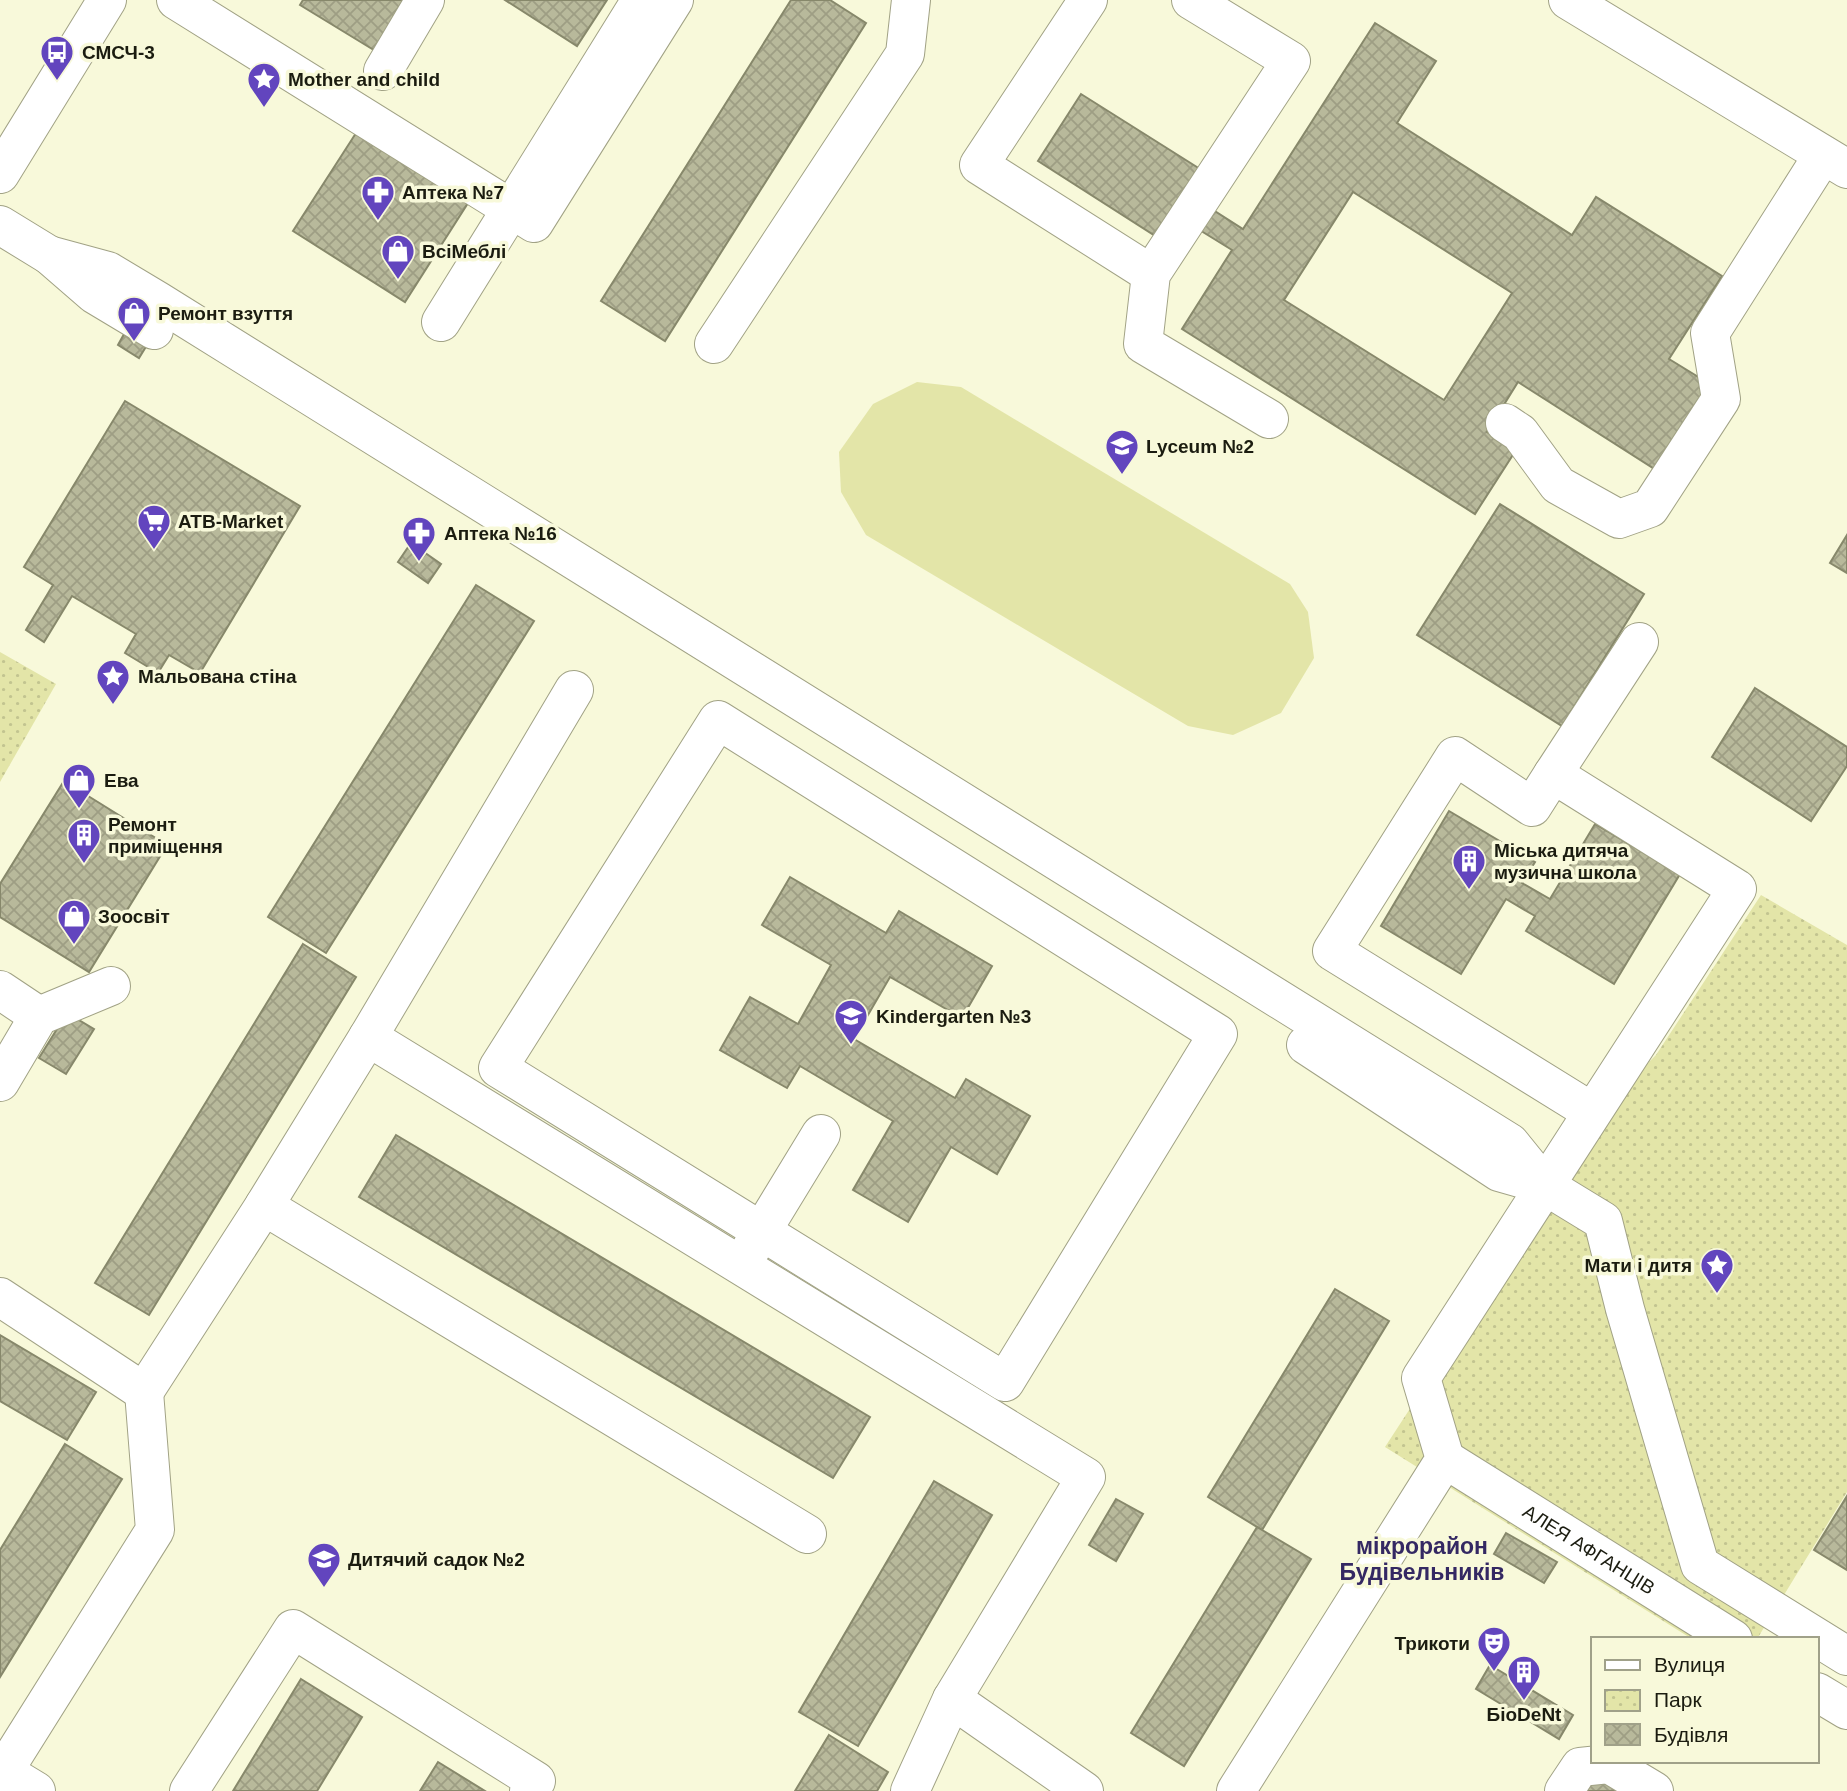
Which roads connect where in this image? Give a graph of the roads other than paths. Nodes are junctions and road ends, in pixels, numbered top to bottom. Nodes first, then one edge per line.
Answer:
1 (107, 0) edge
2 (176, 0) edge
3 (425, 0) edge
4 (641, 0) edge
5 (674, 0) edge
6 (911, 0) edge
7 (1088, 0) edge
8 (1191, 0) edge
9 (1568, 0) edge
10 (383, 71) dead end
11 (1835, 162) edge
12 (0, 174) edge
13 (511, 208) junction
14 (0, 225) edge
15 (1151, 274) junction
16 (441, 322) dead end
17 (714, 344) dead end
18 (1269, 419) dead end
19 (1505, 423) dead end
20 (1639, 642) dead end
21 (574, 690) dead end
22 (1553, 774) junction
23 (111, 986) dead end
24 (0, 990) edge
25 (39, 1016) junction
26 (368, 1037) junction
27 (0, 1082) edge
28 (1592, 1112) junction
29 (821, 1134) dead end
30 (1544, 1185) junction
31 (264, 1206) junction
32 (762, 1231) junction
33 (741, 1266) junction
34 (0, 1297) edge
35 (144, 1392) junction
36 (1445, 1459) junction
37 (807, 1534) dead end
38 (1730, 1637) edge
39 (1816, 1637) edge
40 (1819, 1639) edge
41 (1847, 1656) edge
42 (1819, 1693) edge
43 (952, 1699) junction
44 (1847, 1710) edge
45 (2, 1774) edge
46 (36, 1791) edge
47 (189, 1791) edge
48 (529, 1791) edge
49 (910, 1791) edge
50 (1084, 1791) edge
51 (1237, 1791) edge
52 (1564, 1791) edge
53 (1654, 1791) edge

1 - 12 street
2 - 13 street
3 - 10 street
4 - 13 street
5 - 13 street
6 - 17 street
7 - 15 street
8 - 15 street
9 - 11 street
11 - 19 street
13 - 16 street
14 - 30 street
15 - 18 street
20 - 22 street
21 - 26 street
22 - 28 street
22 - 28 street
23 - 25 street
24 - 25 street
25 - 27 street
26 - 31 street
26 - 33 street
28 - 30 street
29 - 32 street
30 - 36 street
30 - 39 street
31 - 35 street
31 - 37 street
32 - 32 street
32 - 33 street
33 - 43 street
34 - 35 street
35 - 45 street
36 - 38 street, АЛЕЯ АФГАНЦІВ
36 - 51 street
40 - 41 street
42 - 44 street
43 - 49 street
43 - 50 street
45 - 46 street
47 - 48 street
52 - 53 street

